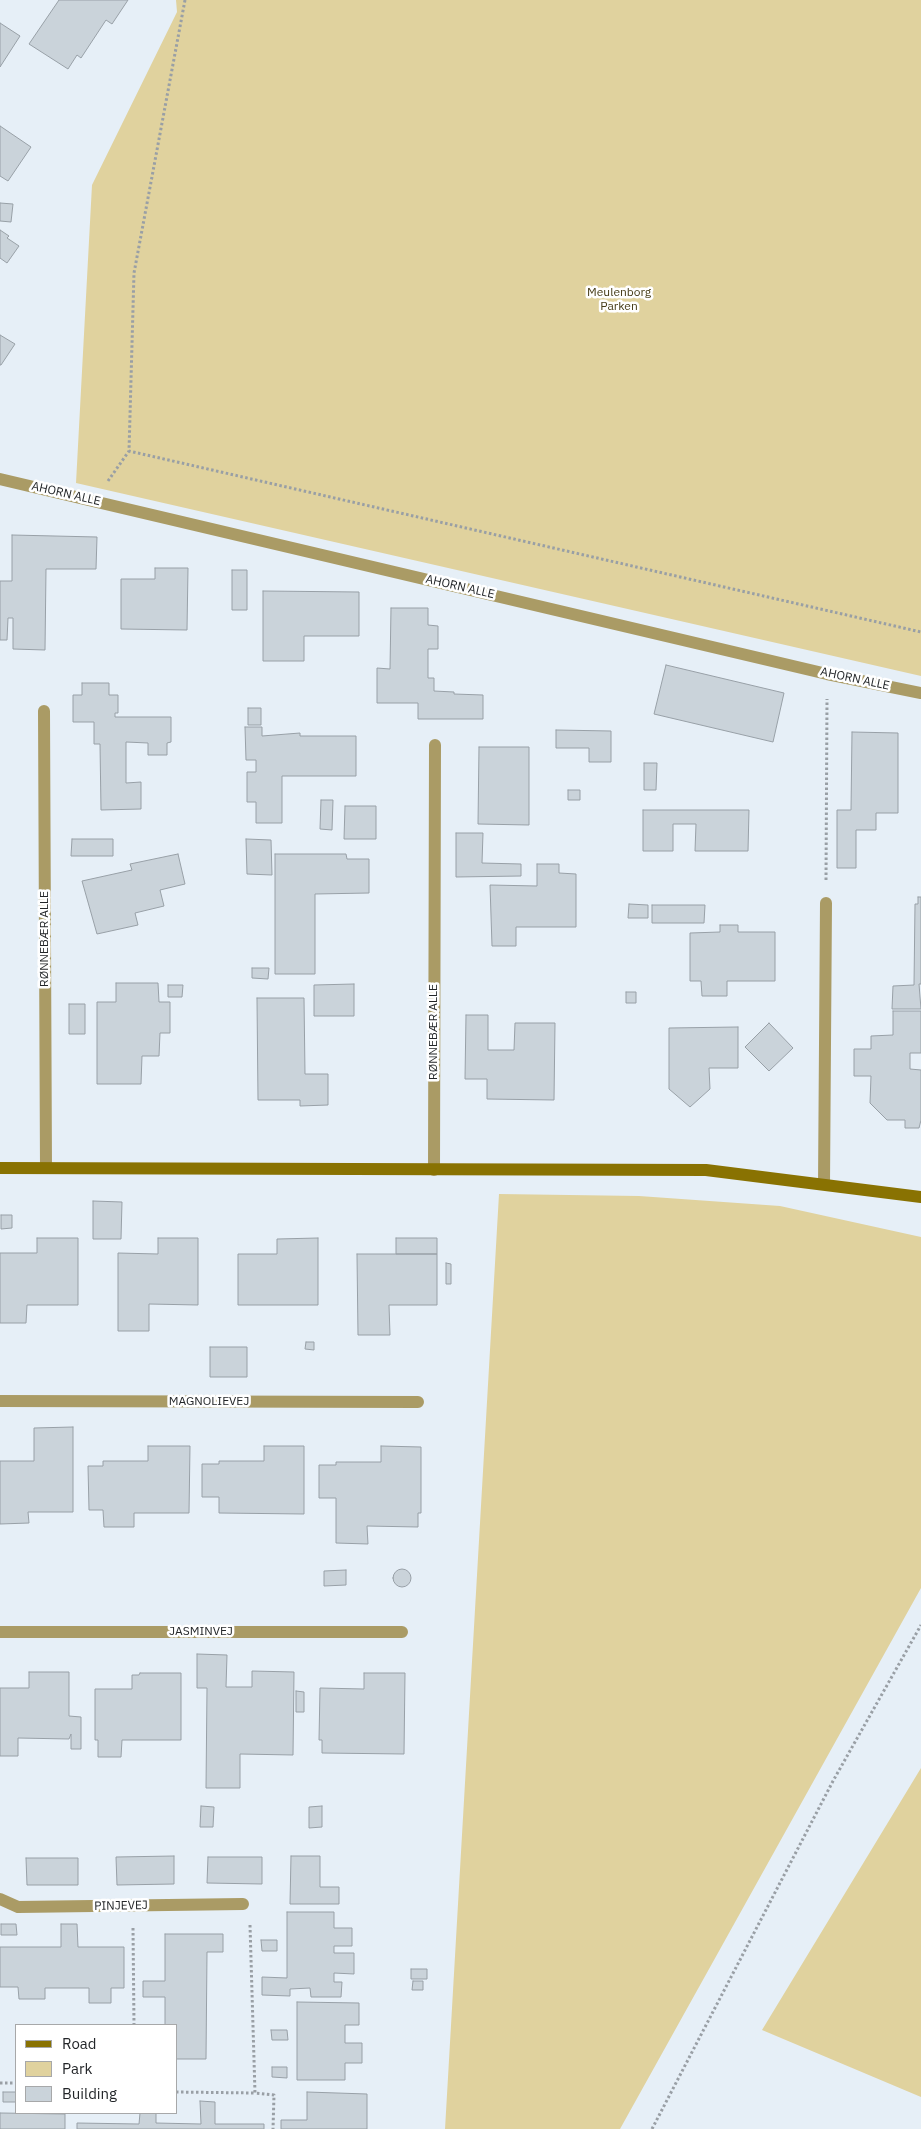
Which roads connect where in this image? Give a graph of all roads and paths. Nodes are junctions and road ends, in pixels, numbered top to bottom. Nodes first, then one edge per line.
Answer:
1 (185, 0) edge
2 (129, 451) junction
3 (0, 478) edge
4 (94, 500) junction
5 (921, 632) edge
6 (827, 674) junction
7 (921, 693) edge
8 (44, 711) dead end
9 (435, 745) dead end
10 (826, 903) joint
11 (0, 1168) edge
12 (46, 1168) junction
13 (434, 1170) junction
14 (824, 1184) junction
15 (921, 1197) edge
16 (0, 1401) edge
17 (418, 1402) dead end
18 (921, 1625) edge
19 (0, 1632) edge
20 (402, 1632) dead end
21 (0, 1899) edge
22 (243, 1904) joint
23 (133, 1906) junction
24 (134, 2024) edge
25 (0, 2083) edge
26 (15, 2083) edge
27 (178, 2092) edge
28 (255, 2094) junction
29 (274, 2129) edge
30 (652, 2129) edge

1 - 2 path
2 - 4 path
2 - 5 path
3 - 4 street, AHORN ALLE
4 - 6 street, AHORN ALLE
6 - 7 street, AHORN ALLE
6 - 10 path
8 - 12 street, RØNNEBÆR ALLE
9 - 13 street, RØNNEBÆR ALLE
10 - 14 street
11 - 12 main road
12 - 13 main road
13 - 14 main road
14 - 15 main road
16 - 17 street, MAGNOLIEVEJ
18 - 30 path
19 - 20 street, JASMINVEJ
21 - 23 street, PINJEVEJ
22 - 23 street, PINJEVEJ
22 - 28 path
23 - 24 path
25 - 26 path
27 - 28 path
28 - 29 path

